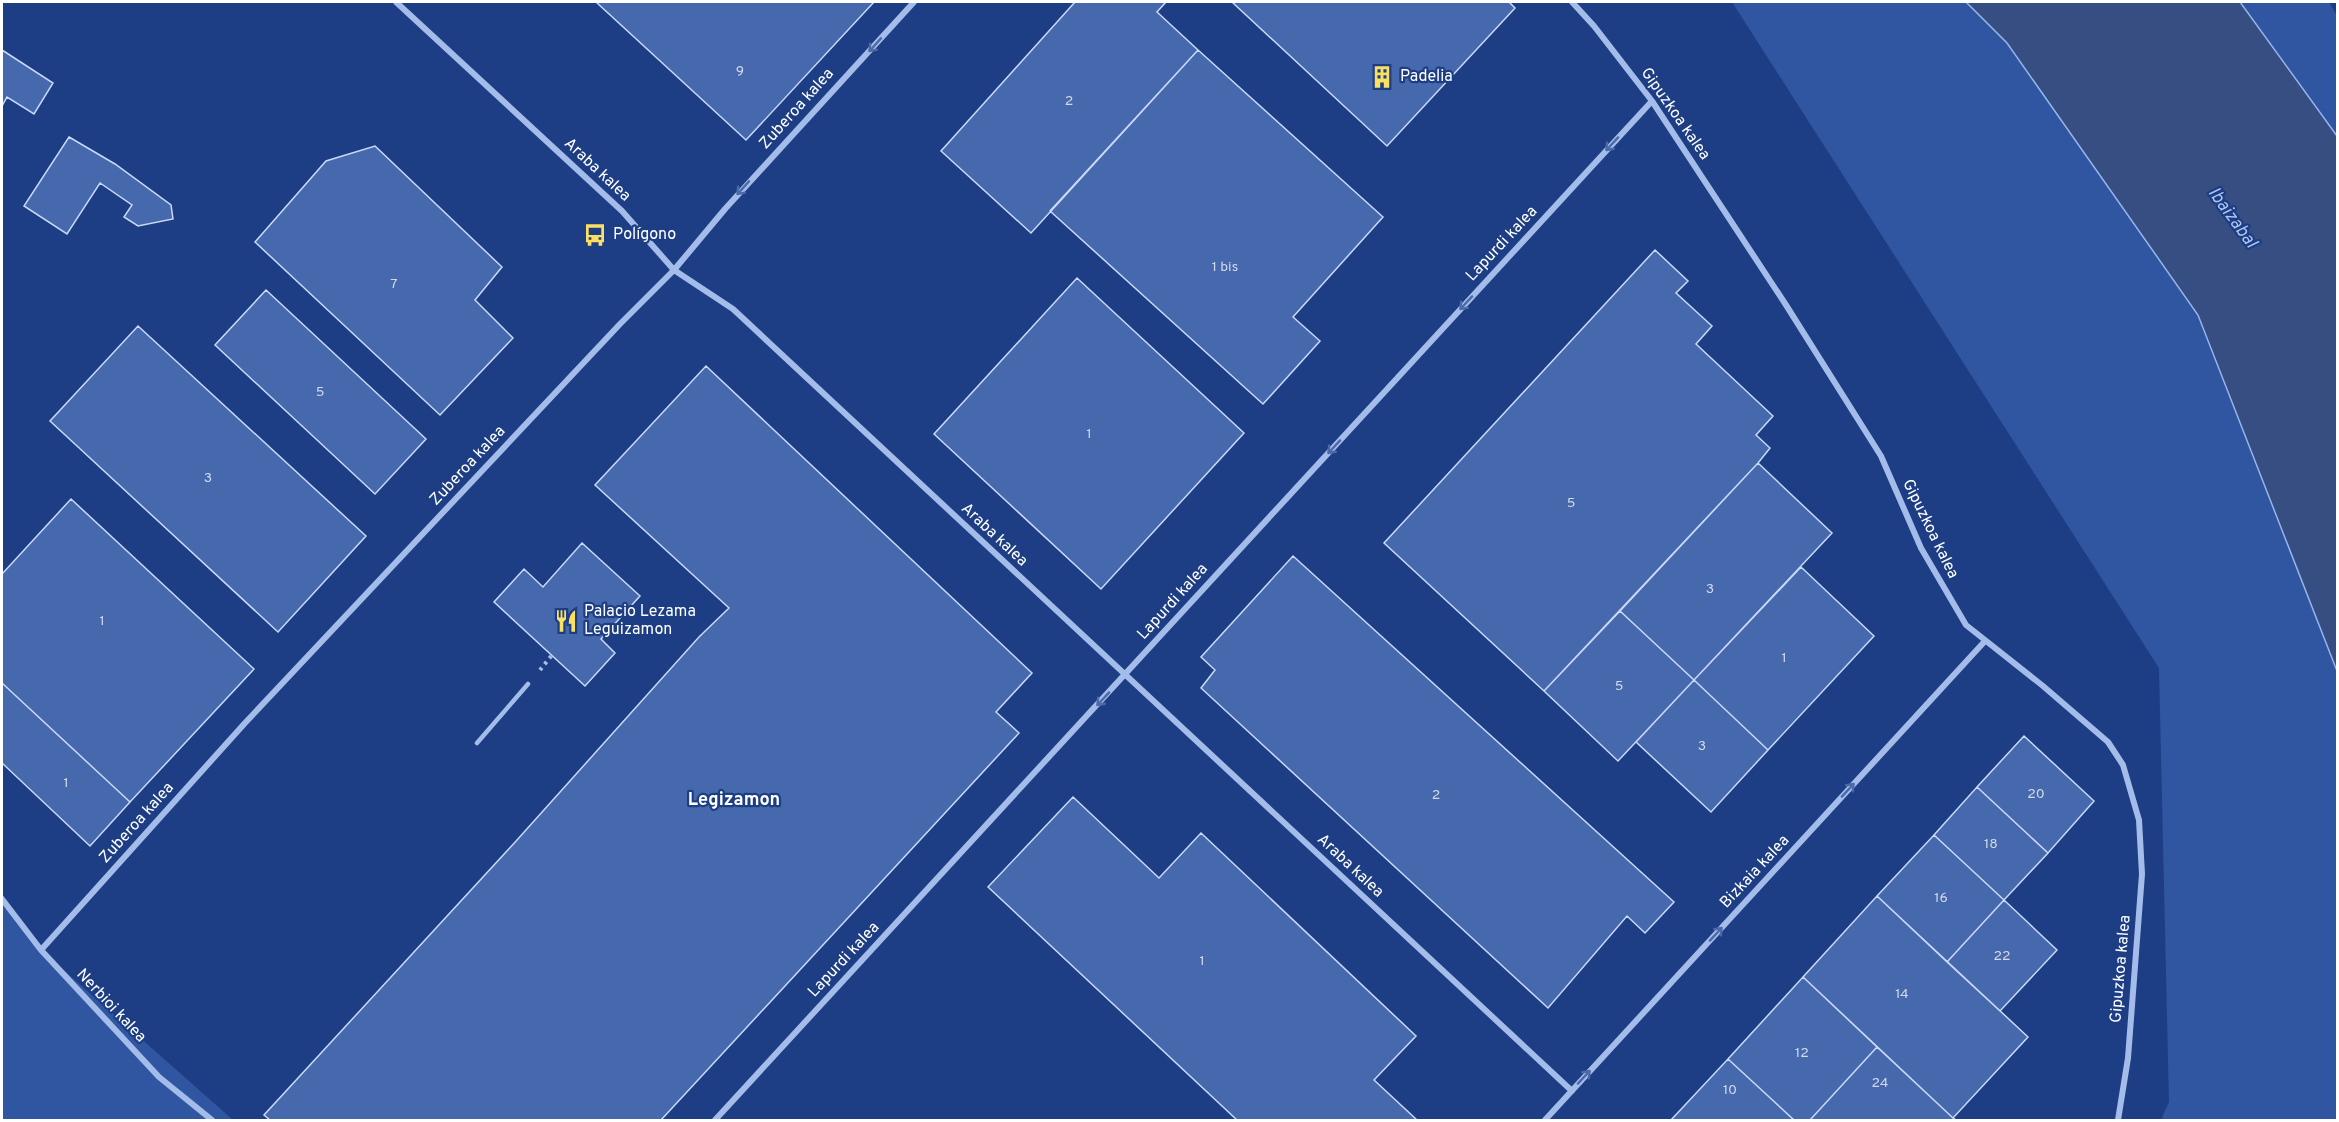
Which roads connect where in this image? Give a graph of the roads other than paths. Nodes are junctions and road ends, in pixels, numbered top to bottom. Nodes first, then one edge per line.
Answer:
1 (396, 2) edge
2 (914, 2) edge
3 (1572, 2) edge
4 (1652, 101) junction
5 (674, 270) junction
6 (1985, 641) junction
7 (1125, 675) junction
8 (528, 684) dead end
9 (477, 743) dead end
10 (2, 899) edge
11 (41, 950) junction
12 (1572, 1091) junction
13 (212, 1120) edge
14 (715, 1120) edge
15 (1545, 1120) edge
16 (2118, 1120) edge

1 - 5 street, Araba kalea
2 -> 5 street, Zuberoa kalea
3 - 4 street, Gipuzkoa kalea
4 - 6 street, Gipuzkoa kalea
4 -> 7 street, Lapurdi kalea
5 - 7 street, Araba kalea
5 - 11 street, Zuberoa kalea
12 -> 6 street, Bizkaia kalea
6 - 16 street, Gipuzkoa kalea
7 - 12 street, Araba kalea
7 -> 14 street, Lapurdi kalea
8 - 9 lane
10 - 11 street, Nerbioi kalea
11 - 13 street, Nerbioi kalea
12 - 15 street, Bizkaia kalea

